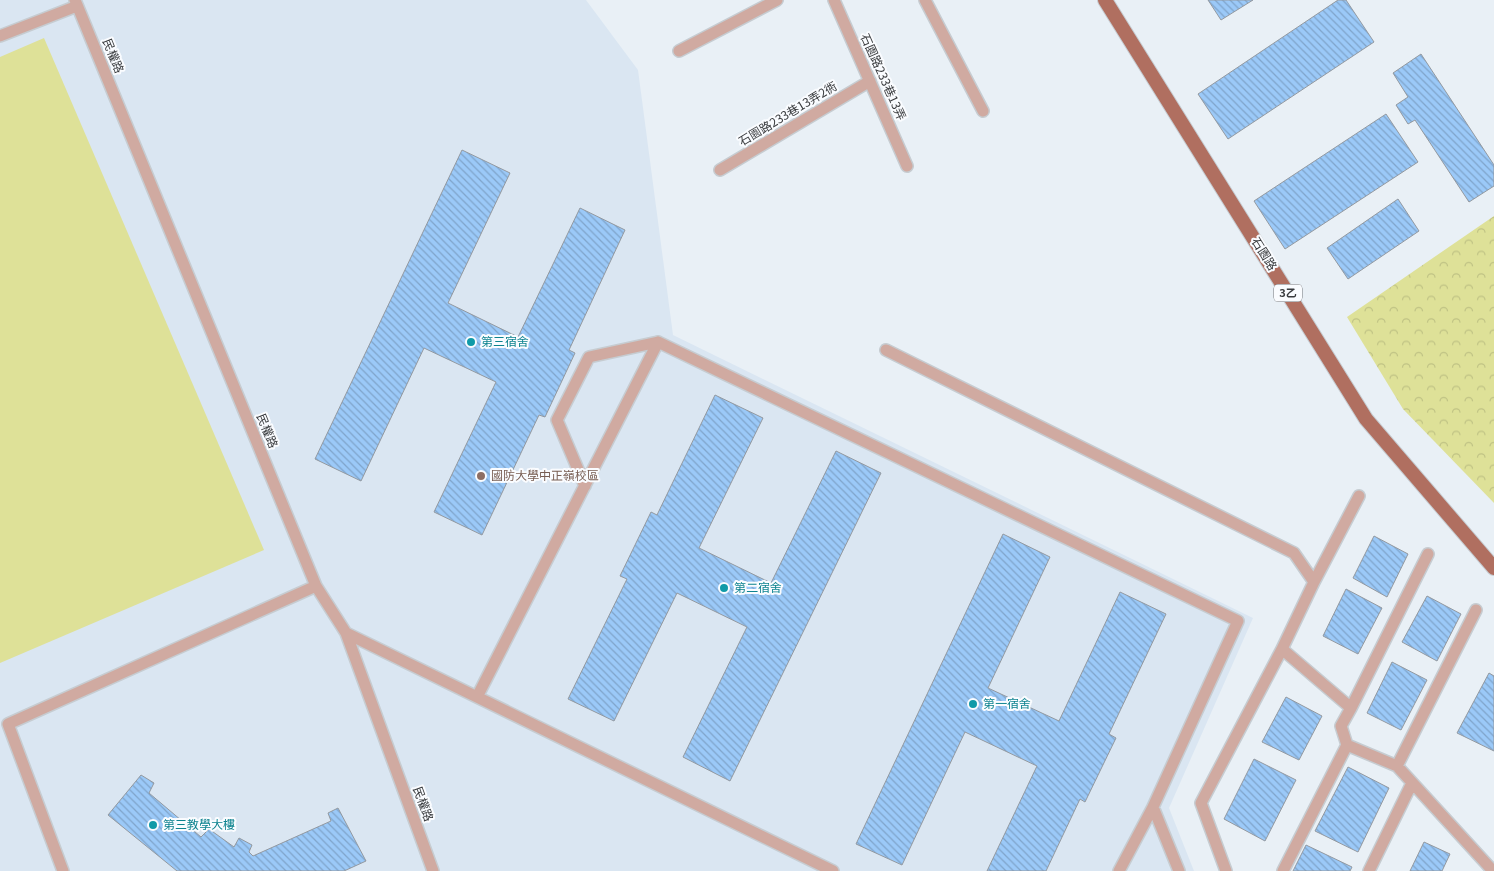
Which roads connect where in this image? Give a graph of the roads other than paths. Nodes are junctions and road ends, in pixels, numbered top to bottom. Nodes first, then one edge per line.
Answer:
1 (777, 0) edge
2 (834, 0) edge
3 (925, 0) edge
4 (1105, 0) edge
5 (76, 3) edge
6 (0, 36) edge
7 (679, 51) dead end
8 (870, 81) junction
9 (983, 112) dead end
10 (907, 166) dead end
11 (720, 170) dead end
12 (658, 342) junction
13 (886, 350) dead end
14 (585, 486) junction
15 (1359, 496) dead end
16 (1428, 554) dead end
17 (1494, 568) edge
18 (1314, 582) junction
19 (316, 586) junction
20 (1476, 610) dead end
21 (346, 633) junction
22 (1282, 649) junction
23 (477, 697) junction
24 (1350, 708) junction
25 (1347, 745) junction
26 (1397, 766) junction
27 (1412, 784) junction
28 (1153, 807) junction
29 (63, 871) edge
30 (433, 871) edge
31 (833, 871) edge
32 (1119, 871) edge
33 (1180, 871) edge
34 (1226, 871) edge
35 (1283, 871) edge
36 (1369, 871) edge
37 (1493, 871) edge

1 - 7 lane
2 - 8 lane, 石園路233巷13弄
3 - 9 lane
4 - 17 main road, 石園路 / 3乙
5 - 6 lane
5 - 19 lane, 民權路
8 - 10 lane, 石園路233巷13弄
8 - 11 lane, 石園路233巷13弄2衖
12 - 14 lane
12 - 14 lane
12 - 28 lane
13 - 18 lane
14 - 23 lane
15 - 18 lane
16 - 24 lane
18 - 22 lane
19 - 21 lane, 民權路
19 - 29 lane
20 - 26 lane
21 - 23 lane
21 - 30 lane, 民權路
22 - 24 lane
22 - 34 lane
23 - 31 lane
24 - 25 lane
25 - 26 lane
25 - 35 lane
26 - 27 lane
27 - 36 lane
27 - 37 lane
28 - 32 lane
28 - 33 lane

